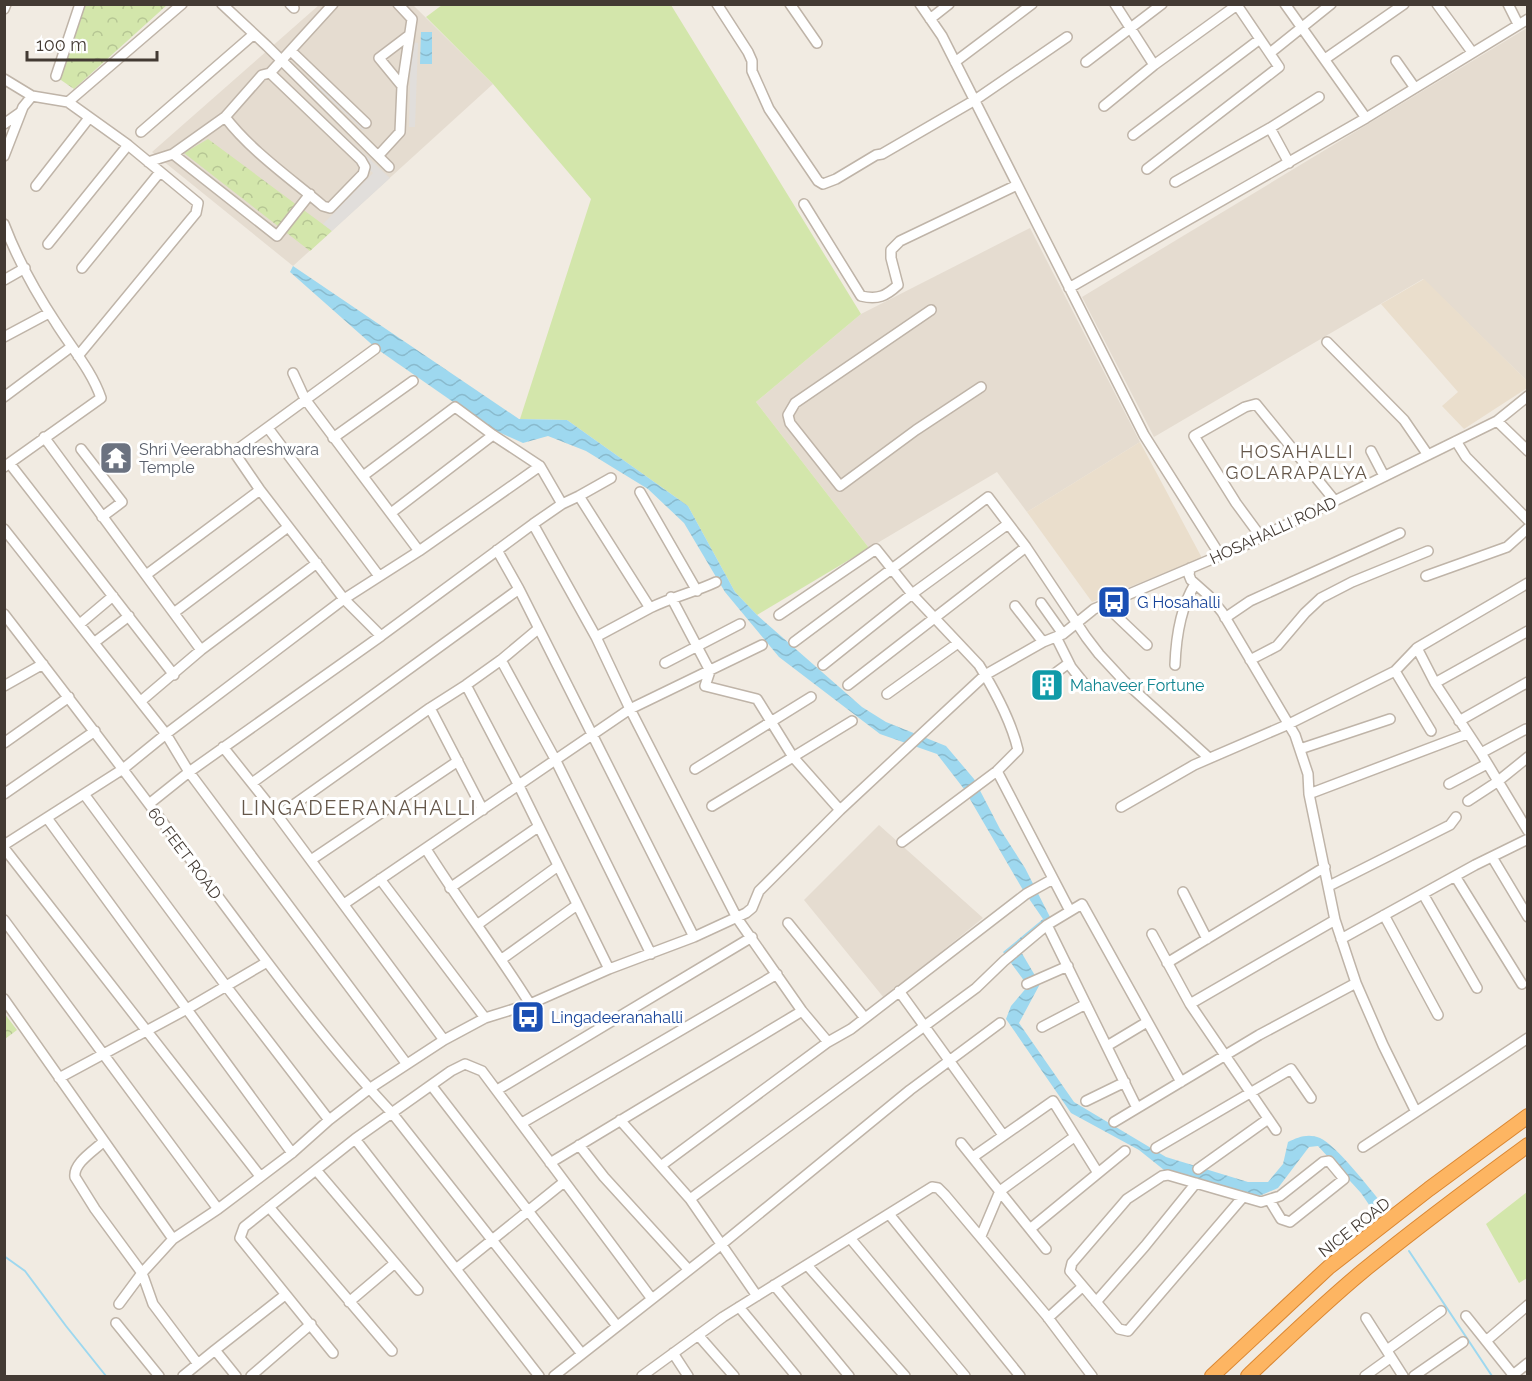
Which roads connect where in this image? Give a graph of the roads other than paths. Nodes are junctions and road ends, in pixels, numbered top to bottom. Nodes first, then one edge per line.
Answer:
1 (80, 4) edge
2 (182, 4) edge
3 (222, 4) edge
4 (333, 4) edge
5 (398, 4) edge
6 (717, 4) edge
7 (790, 4) edge
8 (920, 4) edge
9 (949, 4) edge
10 (1032, 4) edge
11 (1116, 4) edge
12 (1162, 4) edge
13 (1285, 4) edge
14 (1330, 4) edge
15 (1404, 4) edge
16 (1437, 4) edge
17 (1508, 4) edge
18 (930, 19) junction
19 (1527, 19) edge
20 (1518, 24) junction
21 (1302, 26) junction
22 (1131, 29) junction
23 (254, 34) junction
24 (408, 36) junction
25 (1067, 37) dead end
26 (1260, 39) junction
27 (817, 43) dead end
28 (291, 51) junction
29 (1472, 52) junction
30 (1270, 53) junction
31 (1325, 59) junction
32 (282, 61) junction
33 (1396, 61) dead end
34 (955, 62) junction
35 (1086, 62) dead end
36 (1154, 65) junction
37 (270, 73) junction
38 (56, 76) dead end
39 (4, 80) edge
40 (402, 86) junction
41 (1415, 88) junction
42 (32, 96) junction
43 (1319, 97) dead end
44 (975, 100) junction
45 (68, 102) junction
46 (1104, 106) dead end
47 (21, 112) junction
48 (225, 117) junction
49 (90, 118) junction
50 (1366, 118) junction
51 (366, 123) dead end
52 (4, 124) edge
53 (1270, 128) junction
54 (141, 132) dead end
55 (1133, 135) dead end
56 (128, 145) junction
57 (173, 154) junction
58 (4, 156) edge
59 (378, 156) junction
60 (148, 162) junction
61 (1289, 163) junction
62 (389, 167) dead end
63 (1147, 169) dead end
64 (160, 172) junction
65 (1175, 182) dead end
66 (1017, 185) junction
67 (36, 186) dead end
68 (310, 194) junction
69 (804, 204) dead end
70 (4, 224) edge
71 (48, 244) dead end
72 (25, 268) junction
73 (82, 268) dead end
74 (4, 280) edge
75 (1069, 288) junction
76 (931, 310) dead end
77 (49, 313) junction
78 (6, 332) edge
79 (1327, 342) dead end
80 (71, 347) junction
81 (375, 349) dead end
82 (78, 356) junction
83 (293, 373) dead end
84 (413, 381) dead end
85 (981, 387) dead end
86 (1527, 396) edge
87 (4, 397) edge
88 (305, 399) junction
89 (1497, 421) junction
90 (268, 428) junction
91 (493, 435) junction
92 (45, 437) junction
93 (333, 438) junction
94 (1456, 441) junction
95 (81, 449) dead end
96 (1371, 451) dead end
97 (1527, 451) edge
98 (1428, 455) junction
99 (7, 465) edge
100 (540, 466) junction
101 (363, 476) junction
102 (1384, 477) junction
103 (611, 478) dead end
104 (260, 490) junction
105 (640, 492) dead end
106 (579, 496) junction
107 (1335, 501) junction
108 (562, 504) junction
109 (391, 513) junction
110 (102, 517) junction
111 (1527, 520) edge
112 (533, 524) junction
113 (1008, 524) junction
114 (288, 527) junction
115 (1527, 528) edge
116 (4, 529) edge
117 (1400, 533) dead end
118 (1261, 537) junction
119 (1026, 547) junction
120 (497, 550) junction
121 (419, 551) junction
122 (1428, 551) dead end
123 (1220, 555) junction
124 (317, 563) junction
125 (1190, 567) junction
126 (891, 570) junction
127 (146, 575) junction
128 (379, 576) junction
129 (1426, 576) dead end
130 (716, 582) dead end
131 (1527, 583) edge
132 (1195, 584) junction
133 (519, 589) junction
134 (698, 591) junction
135 (912, 594) junction
136 (113, 596) junction
137 (671, 597) junction
138 (344, 598) junction
139 (1041, 603) dead end
140 (1104, 605) junction
141 (1015, 606) dead end
142 (650, 608) junction
143 (175, 612) junction
144 (4, 615) edge
145 (779, 615) dead end
146 (129, 616) junction
147 (1225, 618) junction
148 (935, 619) junction
149 (1077, 622) junction
150 (81, 623) junction
151 (740, 624) dead end
152 (538, 629) junction
153 (1527, 631) edge
154 (1059, 635) junction
155 (381, 636) junction
156 (596, 637) junction
157 (95, 642) junction
158 (795, 642) dead end
159 (1043, 642) junction
160 (958, 644) junction
161 (762, 645) dead end
162 (1147, 645) dead end
163 (698, 647) junction
164 (1417, 648) junction
165 (201, 650) junction
166 (501, 660) junction
167 (1250, 660) junction
168 (665, 663) dead end
169 (1069, 663) junction
170 (43, 664) junction
171 (824, 665) dead end
172 (1175, 665) dead end
173 (711, 671) junction
174 (1395, 671) junction
175 (174, 675) junction
176 (985, 675) junction
177 (1050, 677) dead end
178 (1083, 682) dead end
179 (1527, 682) edge
180 (1435, 683) junction
181 (466, 685) junction
182 (848, 685) dead end
183 (4, 686) edge
184 (887, 694) dead end
185 (69, 697) junction
186 (811, 697) dead end
187 (141, 701) junction
188 (430, 708) junction
189 (630, 709) junction
190 (1390, 719) dead end
191 (852, 721) dead end
192 (1459, 721) junction
193 (771, 722) junction
194 (1289, 724) junction
195 (1526, 729) dead end
196 (95, 731) junction
197 (1431, 731) dead end
198 (166, 734) junction
199 (592, 734) junction
200 (1467, 734) junction
201 (4, 744) edge
202 (223, 747) junction
203 (1300, 749) junction
204 (1481, 753) junction
205 (793, 757) junction
206 (1527, 757) edge
207 (1209, 758) junction
208 (555, 759) junction
209 (458, 761) junction
210 (1487, 764) junction
211 (123, 769) junction
212 (695, 769) dead end
213 (998, 771) junction
214 (189, 772) junction
215 (1497, 782) junction
216 (252, 783) junction
217 (1449, 784) dead end
218 (519, 786) junction
219 (4, 794) edge
220 (84, 794) junction
221 (1309, 794) junction
222 (1468, 801) dead end
223 (149, 804) junction
224 (712, 807) dead end
225 (1121, 807) dead end
226 (483, 810) junction
227 (840, 810) junction
228 (1527, 810) edge
229 (278, 816) junction
230 (1518, 816) junction
231 (47, 818) junction
232 (1456, 818) dead end
233 (538, 827) junction
234 (1527, 831) edge
235 (1527, 839) edge
236 (902, 842) dead end
237 (4, 846) edge
238 (426, 849) junction
239 (1492, 856) junction
240 (311, 860) junction
241 (558, 866) junction
242 (1325, 867) junction
243 (1455, 876) junction
244 (380, 879) junction
245 (1053, 879) junction
246 (1329, 886) junction
247 (450, 888) junction
248 (1183, 892) dead end
249 (1423, 894) junction
250 (344, 904) junction
251 (577, 905) junction
252 (1070, 911) junction
253 (1384, 915) junction
254 (1527, 916) edge
255 (737, 918) junction
256 (4, 920) edge
257 (1335, 920) junction
258 (788, 923) dead end
259 (477, 925) junction
260 (1047, 925) junction
261 (1152, 934) dead end
262 (694, 937) junction
263 (752, 937) junction
264 (1207, 939) junction
265 (1341, 939) junction
266 (651, 954) junction
267 (502, 959) junction
268 (267, 962) junction
269 (1167, 963) junction
270 (1068, 966) junction
271 (609, 969) junction
272 (777, 974) junction
273 (1356, 983) junction
274 (1027, 984) dead end
275 (1522, 984) dead end
276 (226, 986) junction
277 (1478, 988) dead end
278 (898, 991) junction
279 (4, 999) edge
280 (530, 1004) junction
281 (1086, 1004) junction
282 (1190, 1004) junction
283 (187, 1009) junction
284 (802, 1011) junction
285 (1438, 1015) dead end
286 (485, 1018) junction
287 (865, 1018) junction
288 (1147, 1022) junction
289 (1000, 1023) dead end
290 (923, 1025) junction
291 (1042, 1027) dead end
292 (147, 1030) junction
293 (1527, 1038) edge
294 (444, 1040) junction
295 (828, 1042) junction
296 (1107, 1046) junction
297 (103, 1053) junction
298 (1225, 1056) junction
299 (948, 1060) junction
300 (406, 1063) junction
301 (58, 1078) junction
302 (1125, 1082) junction
303 (1181, 1082) junction
304 (431, 1085) junction
305 (369, 1089) junction
306 (497, 1090) junction
307 (1250, 1093) junction
308 (1311, 1098) dead end
309 (1086, 1101) dead end
310 (1137, 1108) junction
311 (1416, 1112) junction
312 (392, 1113) junction
313 (1527, 1116) edge
314 (1268, 1119) junction
315 (329, 1120) junction
316 (620, 1120) junction
317 (1114, 1122) dead end
318 (522, 1123) junction
319 (1275, 1130) dead end
320 (1003, 1135) junction
321 (1074, 1137) junction
322 (355, 1139) junction
323 (104, 1141) junction
324 (962, 1143) dead end
325 (1527, 1145) edge
326 (579, 1146) junction
327 (1363, 1147) dead end
328 (1156, 1148) dead end
329 (1125, 1151) dead end
330 (292, 1153) junction
331 (973, 1158) junction
332 (550, 1163) junction
333 (662, 1165) junction
334 (1198, 1169) dead end
335 (316, 1170) junction
336 (1098, 1173) junction
337 (260, 1176) junction
338 (564, 1182) junction
339 (1196, 1183) junction
340 (1000, 1191) junction
341 (1243, 1197) junction
342 (690, 1199) junction
343 (1270, 1201) junction
344 (268, 1208) junction
345 (218, 1209) junction
346 (529, 1210) junction
347 (889, 1214) junction
348 (1030, 1229) junction
349 (981, 1236) junction
350 (850, 1238) junction
351 (173, 1239) junction
352 (491, 1241) junction
353 (722, 1244) junction
354 (1047, 1249) dead end
355 (395, 1263) junction
356 (807, 1265) junction
357 (456, 1269) junction
358 (688, 1269) junction
359 (142, 1273) junction
360 (774, 1285) junction
361 (1082, 1287) junction
362 (418, 1290) dead end
363 (285, 1295) junction
364 (757, 1296) junction
365 (652, 1299) junction
366 (349, 1302) junction
367 (1096, 1302) junction
368 (119, 1304) dead end
369 (1527, 1305) edge
370 (739, 1307) junction
371 (1441, 1311) dead end
372 (1466, 1316) dead end
373 (1048, 1318) junction
374 (1366, 1318) dead end
375 (116, 1323) dead end
376 (311, 1324) junction
377 (617, 1326) junction
378 (698, 1335) junction
379 (1486, 1341) junction
380 (1463, 1342) dead end
381 (215, 1350) junction
382 (392, 1351) dead end
383 (333, 1353) dead end
384 (674, 1353) junction
385 (582, 1354) junction
386 (1388, 1354) junction
387 (1527, 1363) edge
388 (198, 1364) junction
389 (645, 1376) edge
390 (1514, 1376) edge
391 (159, 1377) edge
392 (183, 1377) edge
393 (236, 1377) edge
394 (251, 1377) edge
395 (539, 1377) edge
396 (554, 1377) edge
397 (688, 1377) edge
398 (734, 1377) edge
399 (796, 1377) edge
400 (849, 1377) edge
401 (905, 1377) edge
402 (965, 1377) edge
403 (1020, 1377) edge
404 (1092, 1377) edge
405 (1212, 1377) edge
406 (1248, 1377) edge
407 (1365, 1377) edge
408 (1403, 1377) edge
409 (1414, 1377) edge

1 - 38 street
2 - 45 street
3 - 23 street
4 - 28 street
5 - 24 street
6 - 44 street
7 - 27 street
8 - 18 street
9 - 18 street
10 - 34 street
11 - 22 street
12 - 22 street
13 - 21 street
14 - 21 street
15 - 31 street
16 - 29 street
17 - 20 street
18 - 34 street
19 - 20 street
20 - 29 street
21 - 30 street
21 - 31 street
22 - 35 street
22 - 36 street
23 - 32 street
23 - 54 street
24 - 40 street
24 - 40 street
25 - 44 street
26 - 30 street
26 - 36 street
26 - 55 street
28 - 32 street
28 - 51 street
29 - 41 street
30 - 63 street
31 - 50 street
32 - 37 street
32 - 59 street
33 - 41 street
34 - 44 street
36 - 46 street
37 - 48 street
37 - 68 street
39 - 42 street
40 - 59 street
41 - 50 street
42 - 45 street
42 - 47 street
43 - 53 street
44 - 66 street
45 - 49 street
47 - 52 street
47 - 58 street
48 - 57 street
48 - 68 street
49 - 56 street
49 - 67 street
50 - 61 street
53 - 61 street
53 - 65 street
56 - 60 street
56 - 71 street
57 - 60 street
57 - 68 street
59 - 62 street
60 - 64 street
61 - 75 street
64 - 73 street
64 - 82 street
66 - 69 street
66 - 75 street
70 - 72 street
72 - 74 street
72 - 77 street
75 - 123 street
76 - 85 street
77 - 78 street
77 - 80 street
79 - 98 street
80 - 82 street
80 - 87 street
81 - 88 street
82 - 92 street
83 - 88 street
84 - 93 street
86 - 89 street, HOSAHALLI ROAD
88 - 90 street
88 - 93 street
89 - 94 street, HOSAHALLI ROAD
89 - 97 street
90 - 104 street
90 - 128 street
91 - 100 street
91 - 101 street
91 - 109 street
92 - 99 street
92 - 110 street
93 - 101 street
94 - 98 street, HOSAHALLI ROAD
94 - 111 street
95 - 110 street
96 - 102 street
98 - 102 street, HOSAHALLI ROAD
99 - 136 street
100 - 108 street
100 - 121 street
101 - 109 street
102 - 107 street, HOSAHALLI ROAD
103 - 106 street
104 - 114 street
104 - 127 street
105 - 134 street
106 - 108 street
106 - 142 street
107 - 118 street, HOSAHALLI ROAD
107 - 118 street
108 - 112 street
109 - 121 street
110 - 127 street
112 - 120 street
112 - 156 street
113 - 119 street
113 - 126 street
113 - 135 street
114 - 124 street
114 - 143 street
115 - 129 street
116 - 150 street
117 - 147 street
118 - 123 street, HOSAHALLI ROAD
119 - 148 street
119 - 149 street
120 - 133 street
120 - 155 street
121 - 128 street
122 - 167 street
123 - 125 street, HOSAHALLI ROAD
124 - 138 street
124 - 165 street
125 - 132 street
125 - 140 street, HOSAHALLI ROAD
126 - 135 street
126 - 145 street
126 - 158 street
127 - 143 street
128 - 138 street
130 - 134 street
131 - 164 street
132 - 147 street
132 - 172 street
133 - 152 street
133 - 216 street
134 - 137 street
135 - 148 street
135 - 171 street
136 - 146 street
136 - 150 street
137 - 142 street
137 - 163 street
138 - 155 street
138 - 198 street
139 - 154 street
140 - 149 street, HOSAHALLI ROAD
140 - 162 street
141 - 159 street
142 - 156 street
143 - 165 street
144 - 170 street, 60 FEET ROAD
146 - 157 street
146 - 175 street
147 - 167 street
148 - 160 street
148 - 182 street
149 - 154 street, HOSAHALLI ROAD
149 - 207 street
150 - 157 street
151 - 163 street
152 - 166 street
152 - 199 street
153 - 180 street
154 - 159 street, HOSAHALLI ROAD
154 - 169 street
155 - 202 street
156 - 189 street
157 - 187 street
159 - 176 street, HOSAHALLI ROAD
160 - 176 street
160 - 184 street
161 - 173 street
163 - 168 street
163 - 173 street
164 - 174 street
164 - 180 street
165 - 175 street
166 - 181 street
166 - 208 street
167 - 194 street
169 - 177 street
169 - 178 street
170 - 183 street
170 - 185 street, 60 FEET ROAD
173 - 189 street
173 - 193 street
174 - 194 street
174 - 197 street
175 - 187 street
176 - 213 street
176 - 227 street, HOSAHALLI ROAD
179 - 192 street
180 - 192 street
181 - 188 street
181 - 218 street
185 - 196 street, 60 FEET ROAD
185 - 201 street
186 - 193 street
187 - 198 street
188 - 209 street
188 - 229 street
189 - 199 street
189 - 255 street
190 - 203 street
191 - 205 street
192 - 200 street
193 - 205 street
193 - 212 street
194 - 203 street
194 - 207 street
195 - 204 street
196 - 211 street, 60 FEET ROAD
196 - 219 street
198 - 211 street
198 - 214 street
199 - 208 street
199 - 262 street
200 - 204 street
200 - 221 street
202 - 214 street
202 - 216 street
203 - 221 street
204 - 210 street
205 - 224 street
205 - 227 street
206 - 215 street
207 - 225 street
208 - 218 street
208 - 266 street
209 - 226 street
209 - 240 street
210 - 215 street
210 - 217 street
211 - 220 street
211 - 223 street, 60 FEET ROAD
213 - 236 street
213 - 245 street
214 - 223 street
214 - 300 street
215 - 222 street
215 - 230 street
216 - 229 street
218 - 226 street
218 - 233 street
220 - 231 street
220 - 276 street
221 - 242 street
223 - 268 street, 60 FEET ROAD
226 - 238 street
227 - 255 street, HOSAHALLI ROAD
228 - 230 street
229 - 240 street
230 - 234 street
231 - 237 street
231 - 283 street
232 - 246 street
233 - 241 street
233 - 247 street
235 - 239 street
237 - 292 street
238 - 244 street
238 - 247 street
239 - 243 street
239 - 254 street
240 - 250 street
241 - 251 street
241 - 259 street
242 - 246 street
242 - 264 street
243 - 249 street
243 - 275 street
244 - 250 street
244 - 286 street
245 - 252 street
245 - 278 street
246 - 257 street
247 - 259 street
248 - 264 street
249 - 253 street
249 - 277 street
250 - 294 street
251 - 267 street
251 - 271 street
252 - 260 street
252 - 288 street
253 - 265 street
253 - 285 street
255 - 262 street
255 - 263 street
256 - 297 street
257 - 265 street
257 - 282 street
258 - 287 street
259 - 267 street
260 - 270 street
260 - 290 street
261 - 269 street
262 - 266 street
263 - 272 street
263 - 306 street
264 - 269 street
265 - 273 street
266 - 271 street
267 - 280 street
268 - 276 street
268 - 305 street, 60 FEET ROAD
269 - 282 street
270 - 274 street
270 - 281 street
271 - 280 street
272 - 284 street
272 - 318 street
273 - 298 street
273 - 311 street
276 - 283 street
276 - 315 street
278 - 287 street
278 - 290 street
279 - 301 street
280 - 286 street
281 - 291 street
281 - 296 street
282 - 298 street
283 - 292 street
283 - 330 street
284 - 295 street
284 - 316 street
286 - 294 street
287 - 295 street
288 - 296 street
288 - 303 street
289 - 299 street
290 - 299 street
290 - 342 street
292 - 297 street
292 - 337 street
293 - 311 street
294 - 300 street
295 - 333 street
296 - 302 street
297 - 301 street
297 - 345 street
298 - 303 street
298 - 307 street
299 - 320 street
299 - 353 street
300 - 305 street
301 - 323 street
302 - 309 street
302 - 310 street
303 - 310 street
304 - 306 street
304 - 312 street
304 - 346 street
305 - 312 street, 60 FEET ROAD
305 - 315 street
306 - 318 street
307 - 308 street
307 - 314 street
307 - 328 street
310 - 317 street
311 - 327 street
312 - 322 street
312 - 352 street, 60 FEET ROAD
313 - 405 highway, NICE ROAD
314 - 319 street
314 - 334 street
315 - 330 street
316 - 326 street
316 - 333 street
318 - 332 street
320 - 321 street
320 - 331 street
321 - 336 street
321 - 340 street
322 - 335 street
322 - 357 street
323 - 351 street
323 - 359 street
324 - 331 street
325 - 406 highway
326 - 332 street
326 - 358 street
329 - 336 street
330 - 337 street
331 - 340 street
332 - 338 street
333 - 342 street
335 - 344 street
335 - 355 street
336 - 348 street
337 - 345 street
338 - 346 street
338 - 365 street
339 - 341 street
339 - 361 street
339 - 367 street
340 - 348 street
340 - 349 street
341 - 343 street
341 - 367 street
342 - 353 street
343 - 343 street
344 - 363 street
344 - 366 street
345 - 351 street
346 - 352 street
346 - 377 street
347 - 349 street
347 - 350 street
347 - 403 street
348 - 354 street
349 - 373 street
350 - 356 street
350 - 402 street
351 - 359 street
352 - 357 street
352 - 385 street, 60 FEET ROAD
353 - 358 street
353 - 364 street
355 - 362 street
355 - 366 street
356 - 360 street
356 - 401 street
357 - 395 street
358 - 365 street
359 - 368 street
359 - 388 street
360 - 364 street
360 - 400 street
361 - 367 street
361 - 373 street
363 - 376 street
363 - 381 street
364 - 370 street
365 - 377 street
366 - 382 street
369 - 379 street
370 - 378 street
370 - 399 street
371 - 386 street
372 - 379 street
373 - 404 street
374 - 386 street
375 - 391 street
376 - 383 street
376 - 394 street
377 - 385 street
378 - 384 street
378 - 398 street
379 - 390 street
380 - 409 street
381 - 388 street
381 - 393 street
384 - 389 street
384 - 397 street
385 - 396 street
386 - 407 street
386 - 408 street
387 - 390 street
388 - 392 street

